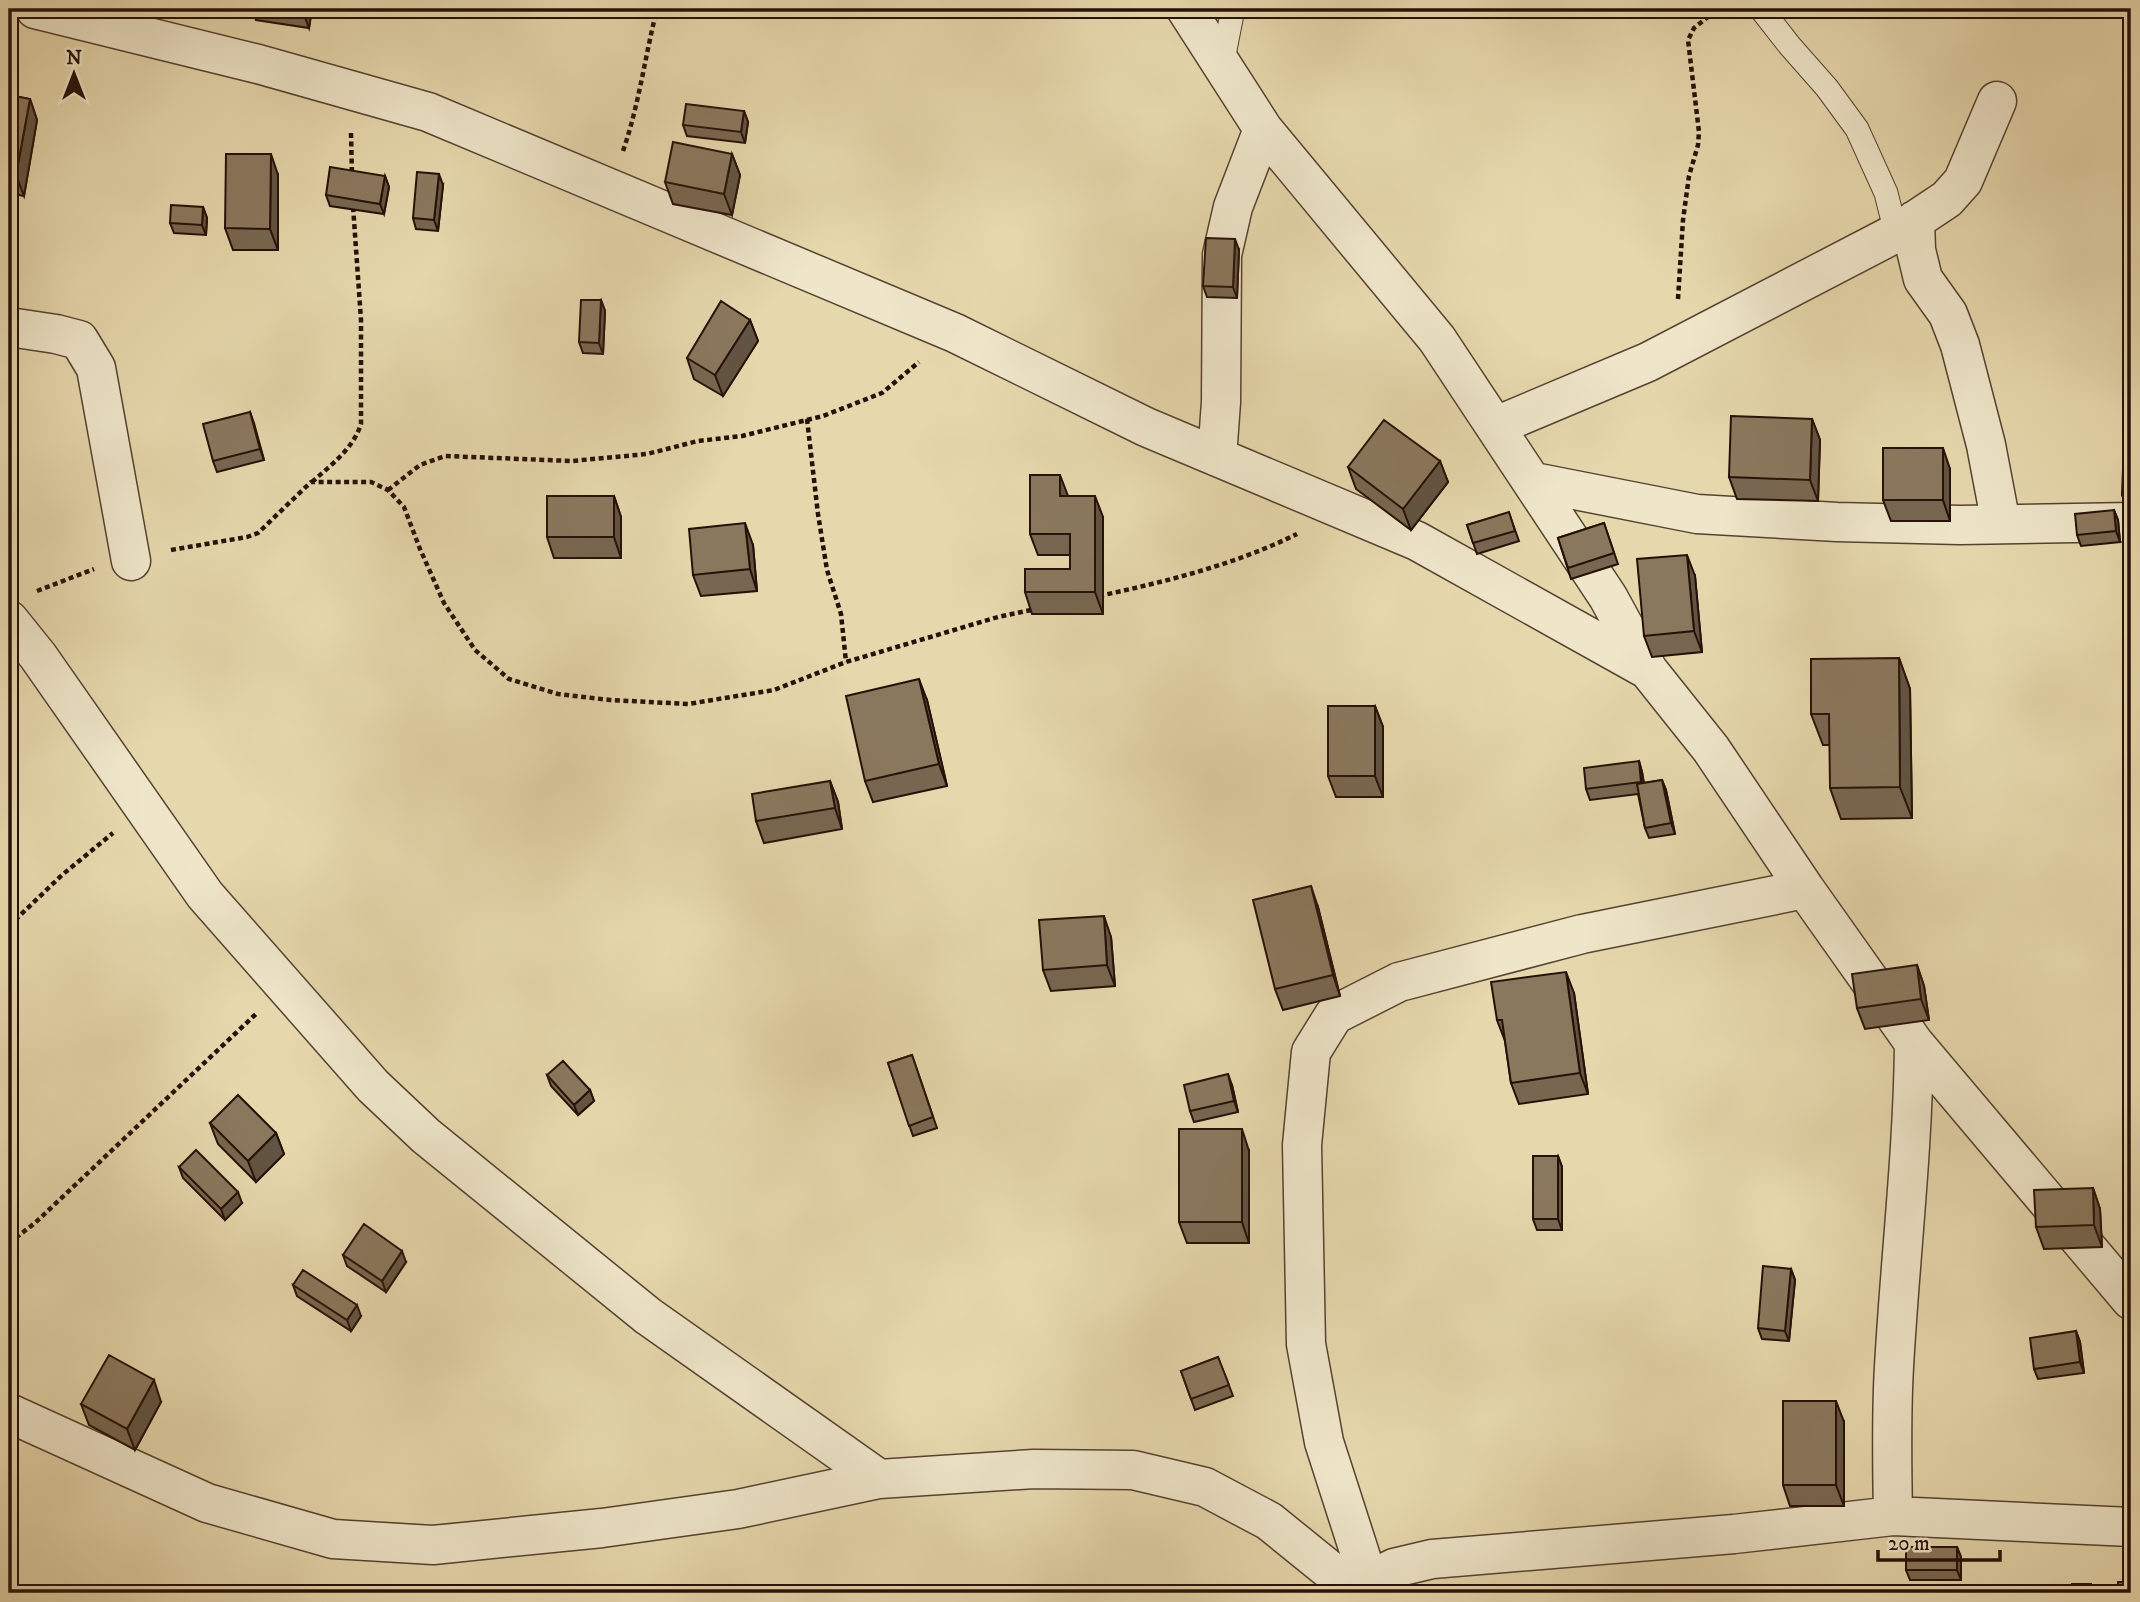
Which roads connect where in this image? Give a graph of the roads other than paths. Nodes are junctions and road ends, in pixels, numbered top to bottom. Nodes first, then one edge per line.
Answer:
1 (35, 9) edge
2 (1186, 9) edge
3 (1233, 9) edge
4 (1761, 9) edge
5 (1222, 65) junction
6 (1997, 101) dead end
7 (1264, 129) junction
8 (1905, 227) junction
9 (9, 327) edge
10 (1496, 426) junction
11 (1217, 457) junction
12 (1534, 482) junction
13 (2131, 522) edge
14 (2001, 524) junction
15 (131, 561) road end
16 (18, 608) edge
17 (1648, 670) junction
18 (1805, 889) junction
19 (1914, 1043) junction
20 (2131, 1300) edge
21 (9, 1413) edge
22 (879, 1479) junction
23 (1893, 1516) junction
24 (2131, 1527) edge
25 (1357, 1589) edge

1 - 11 street
2 - 5 street
3 - 5 lane
4 - 8 lane
5 - 7 street
6 - 8 street
7 - 10 street
7 - 11 street
8 - 10 street
8 - 14 street
9 - 15 street
10 - 12 street
11 - 17 street
12 - 14 street
12 - 17 street
13 - 14 street
16 - 22 street
17 - 18 street
18 - 19 street
18 - 25 street
19 - 20 street
19 - 23 street
21 - 22 street
22 - 25 street
23 - 24 street
23 - 25 street

